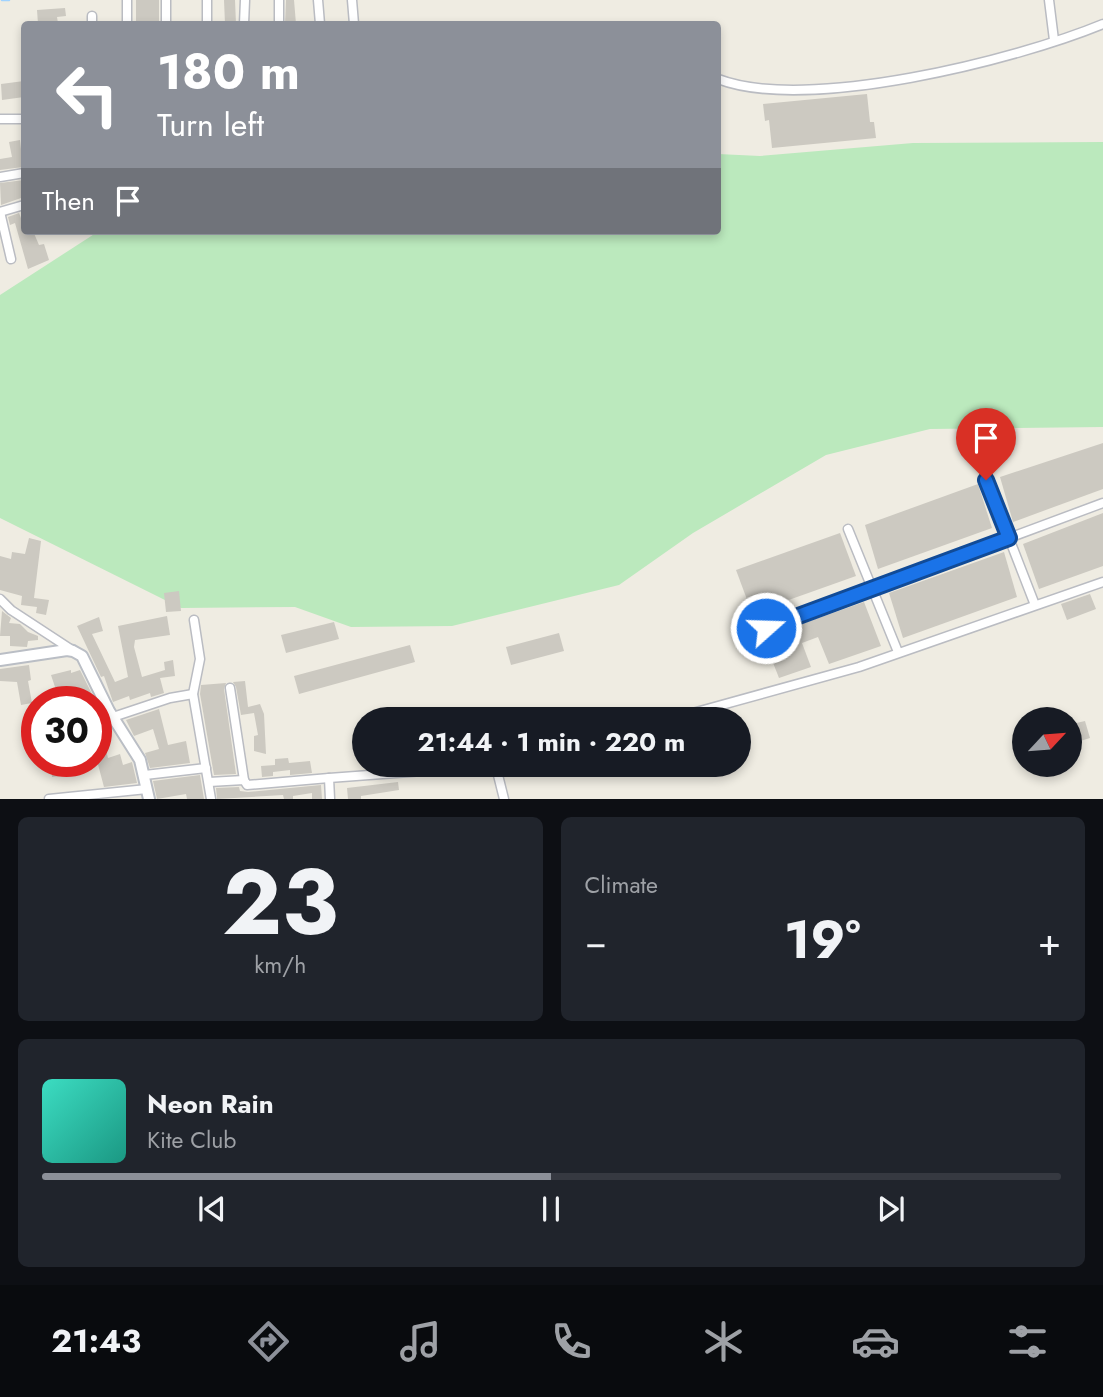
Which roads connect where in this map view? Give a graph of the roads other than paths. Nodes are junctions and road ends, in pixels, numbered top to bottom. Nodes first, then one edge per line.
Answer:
1 (127, 0) edge
2 (166, 0) edge
3 (207, 0) edge
4 (245, 0) edge
5 (279, 0) edge
6 (318, 0) edge
7 (352, 0) edge
8 (1049, 0) edge
9 (127, 21) edge
10 (166, 21) edge
11 (207, 21) edge
12 (244, 21) edge
13 (279, 21) edge
14 (320, 21) edge
15 (354, 21) edge
16 (1103, 24) edge
17 (1054, 40) junction
18 (721, 80) edge
19 (0, 119) edge
20 (21, 119) edge
21 (21, 174) edge
22 (0, 177) edge
23 (21, 206) edge
24 (0, 212) edge
25 (11, 258) dead end
26 (986, 480) dead end
27 (1103, 503) edge
28 (848, 529) dead end
29 (1009, 538) junction
30 (1103, 582) edge
31 (872, 589) junction
32 (0, 599) edge
33 (1035, 605) junction
34 (194, 620) dead end
35 (766, 628) dead end
36 (73, 651) junction
37 (898, 652) junction
38 (0, 660) edge
39 (230, 688) dead end
40 (193, 694) junction
41 (714, 707) edge
42 (113, 717) junction
43 (206, 768) junction
44 (145, 775) junction
45 (352, 776) edge
46 (501, 777) edge
47 (329, 778) junction
48 (244, 780) junction
49 (209, 782) junction
50 (148, 794) edge
51 (49, 799) edge
52 (211, 799) edge
53 (330, 799) edge
54 (504, 799) edge

1 - 9 street
2 - 10 street
3 - 11 street
4 - 12 street
5 - 13 street
6 - 14 street
7 - 15 street
8 - 17 street
16 - 17 street
17 - 18 street
19 - 20 street
21 - 22 street
23 - 24 street
24 - 25 street
26 - 29 street
27 - 29 street
28 - 31 street
29 - 31 street
29 - 33 street
30 - 33 street
31 - 35 street
31 - 37 street
32 - 36 street
33 - 37 street
34 - 40 street
36 - 38 street
36 - 42 street
37 - 41 street
39 - 48 street
40 - 42 street
40 - 43 street
42 - 44 street
43 - 44 street
43 - 49 street
44 - 50 street
45 - 47 street
46 - 54 street
47 - 48 street
47 - 53 street
48 - 49 street
49 - 52 street
50 - 51 street

